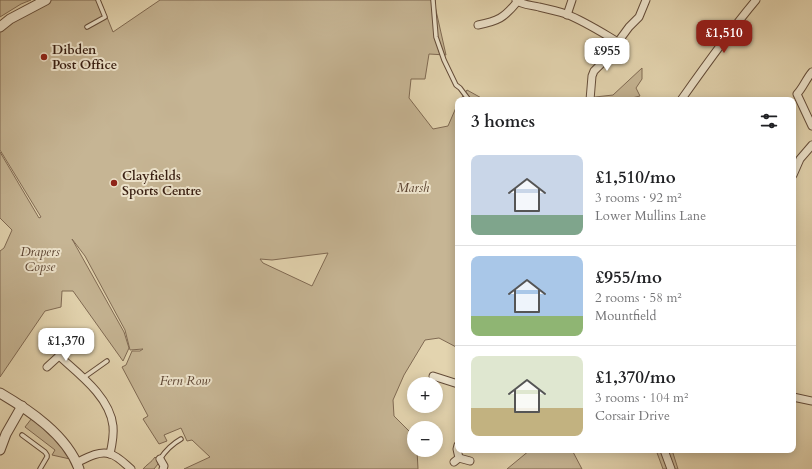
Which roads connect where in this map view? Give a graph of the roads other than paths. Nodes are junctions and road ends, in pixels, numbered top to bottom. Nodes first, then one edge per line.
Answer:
1 (46, 0) edge
2 (98, 0) edge
3 (433, 0) edge
4 (572, 0) edge
5 (646, 0) edge
6 (756, 0) edge
7 (516, 1) edge
8 (567, 15) junction
9 (478, 25) dead end
10 (87, 27) dead end
11 (0, 28) edge
12 (618, 42) junction
13 (804, 70) dead end
14 (811, 74) edge
15 (467, 97) edge
16 (590, 97) edge
17 (682, 97) edge
18 (795, 97) edge
19 (796, 99) edge
20 (812, 126) edge
21 (812, 145) edge
22 (796, 168) edge
23 (70, 343) dead end
24 (59, 356) junction
25 (107, 361) dead end
26 (47, 367) dead end
27 (433, 376) dead end
28 (83, 378) junction
29 (455, 383) edge
30 (0, 393) edge
31 (796, 398) edge
32 (812, 401) edge
33 (22, 406) junction
34 (22, 435) dead end
35 (181, 439) dead end
36 (0, 450) edge
37 (457, 453) edge
38 (665, 453) edge
39 (110, 454) junction
40 (160, 458) joint
41 (470, 461) dead end
42 (77, 466) edge
43 (40, 469) edge
44 (131, 469) edge
45 (163, 469) edge
46 (671, 469) edge

1 - 11 street
2 - 10 lane
3 - 15 lane
4 - 8 street
5 - 12 street
6 - 17 street
7 - 8 street
7 - 9 street
8 - 12 street
12 - 16 street
13 - 14 street
14 - 18 street
19 - 20 street
21 - 22 street
23 - 24 street
24 - 26 street
24 - 28 street
25 - 28 lane
27 - 29 street
28 - 39 street
30 - 33 street
31 - 32 street
33 - 36 street
33 - 42 street
34 - 43 lane
35 - 40 lane
37 - 41 street
38 - 46 street
39 - 42 street
39 - 44 street
40 - 45 street

